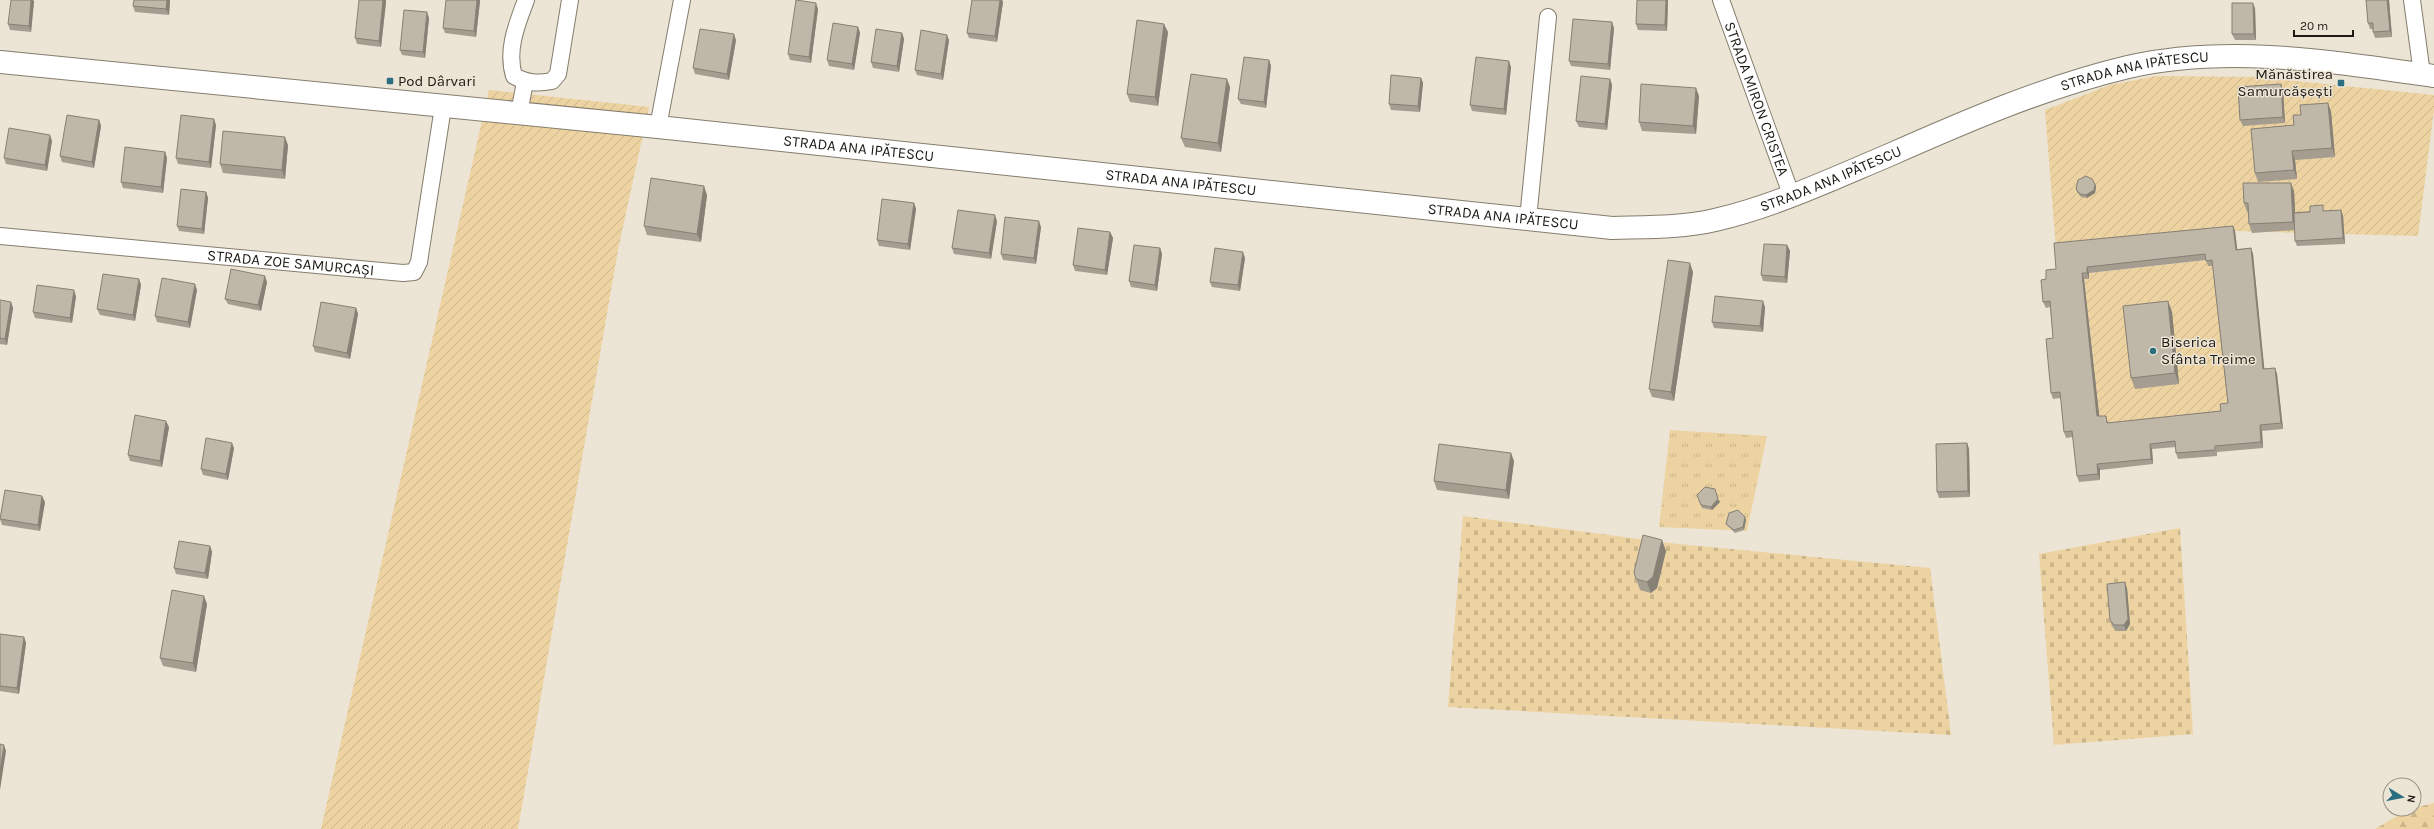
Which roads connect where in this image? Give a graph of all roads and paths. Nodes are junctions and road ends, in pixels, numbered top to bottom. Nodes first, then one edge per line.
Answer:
1 (526, 0) edge
2 (570, 0) edge
3 (682, 0) edge
4 (1721, 0) edge
5 (2412, 0) edge
6 (1548, 17) dead end
7 (0, 62) edge
8 (2428, 75) edge
9 (525, 82) junction
10 (443, 106) junction
11 (531, 114) junction
12 (658, 127) junction
13 (1792, 197) junction
14 (1528, 219) junction
15 (0, 236) edge

1 - 9 street
2 - 9 street
3 - 12 street
4 - 13 street, STRADA MIRON CRISTEA
5 - 8 street
6 - 14 street
7 - 10 main road, STRADA ANA IPĂTESCU
8 - 13 main road, STRADA ANA IPĂTESCU
9 - 11 street
10 - 11 main road, STRADA ANA IPĂTESCU
10 - 15 street, STRADA ZOE SAMURCAȘI
11 - 12 main road, STRADA ANA IPĂTESCU
12 - 14 main road, STRADA ANA IPĂTESCU
13 - 14 main road, STRADA ANA IPĂTESCU

